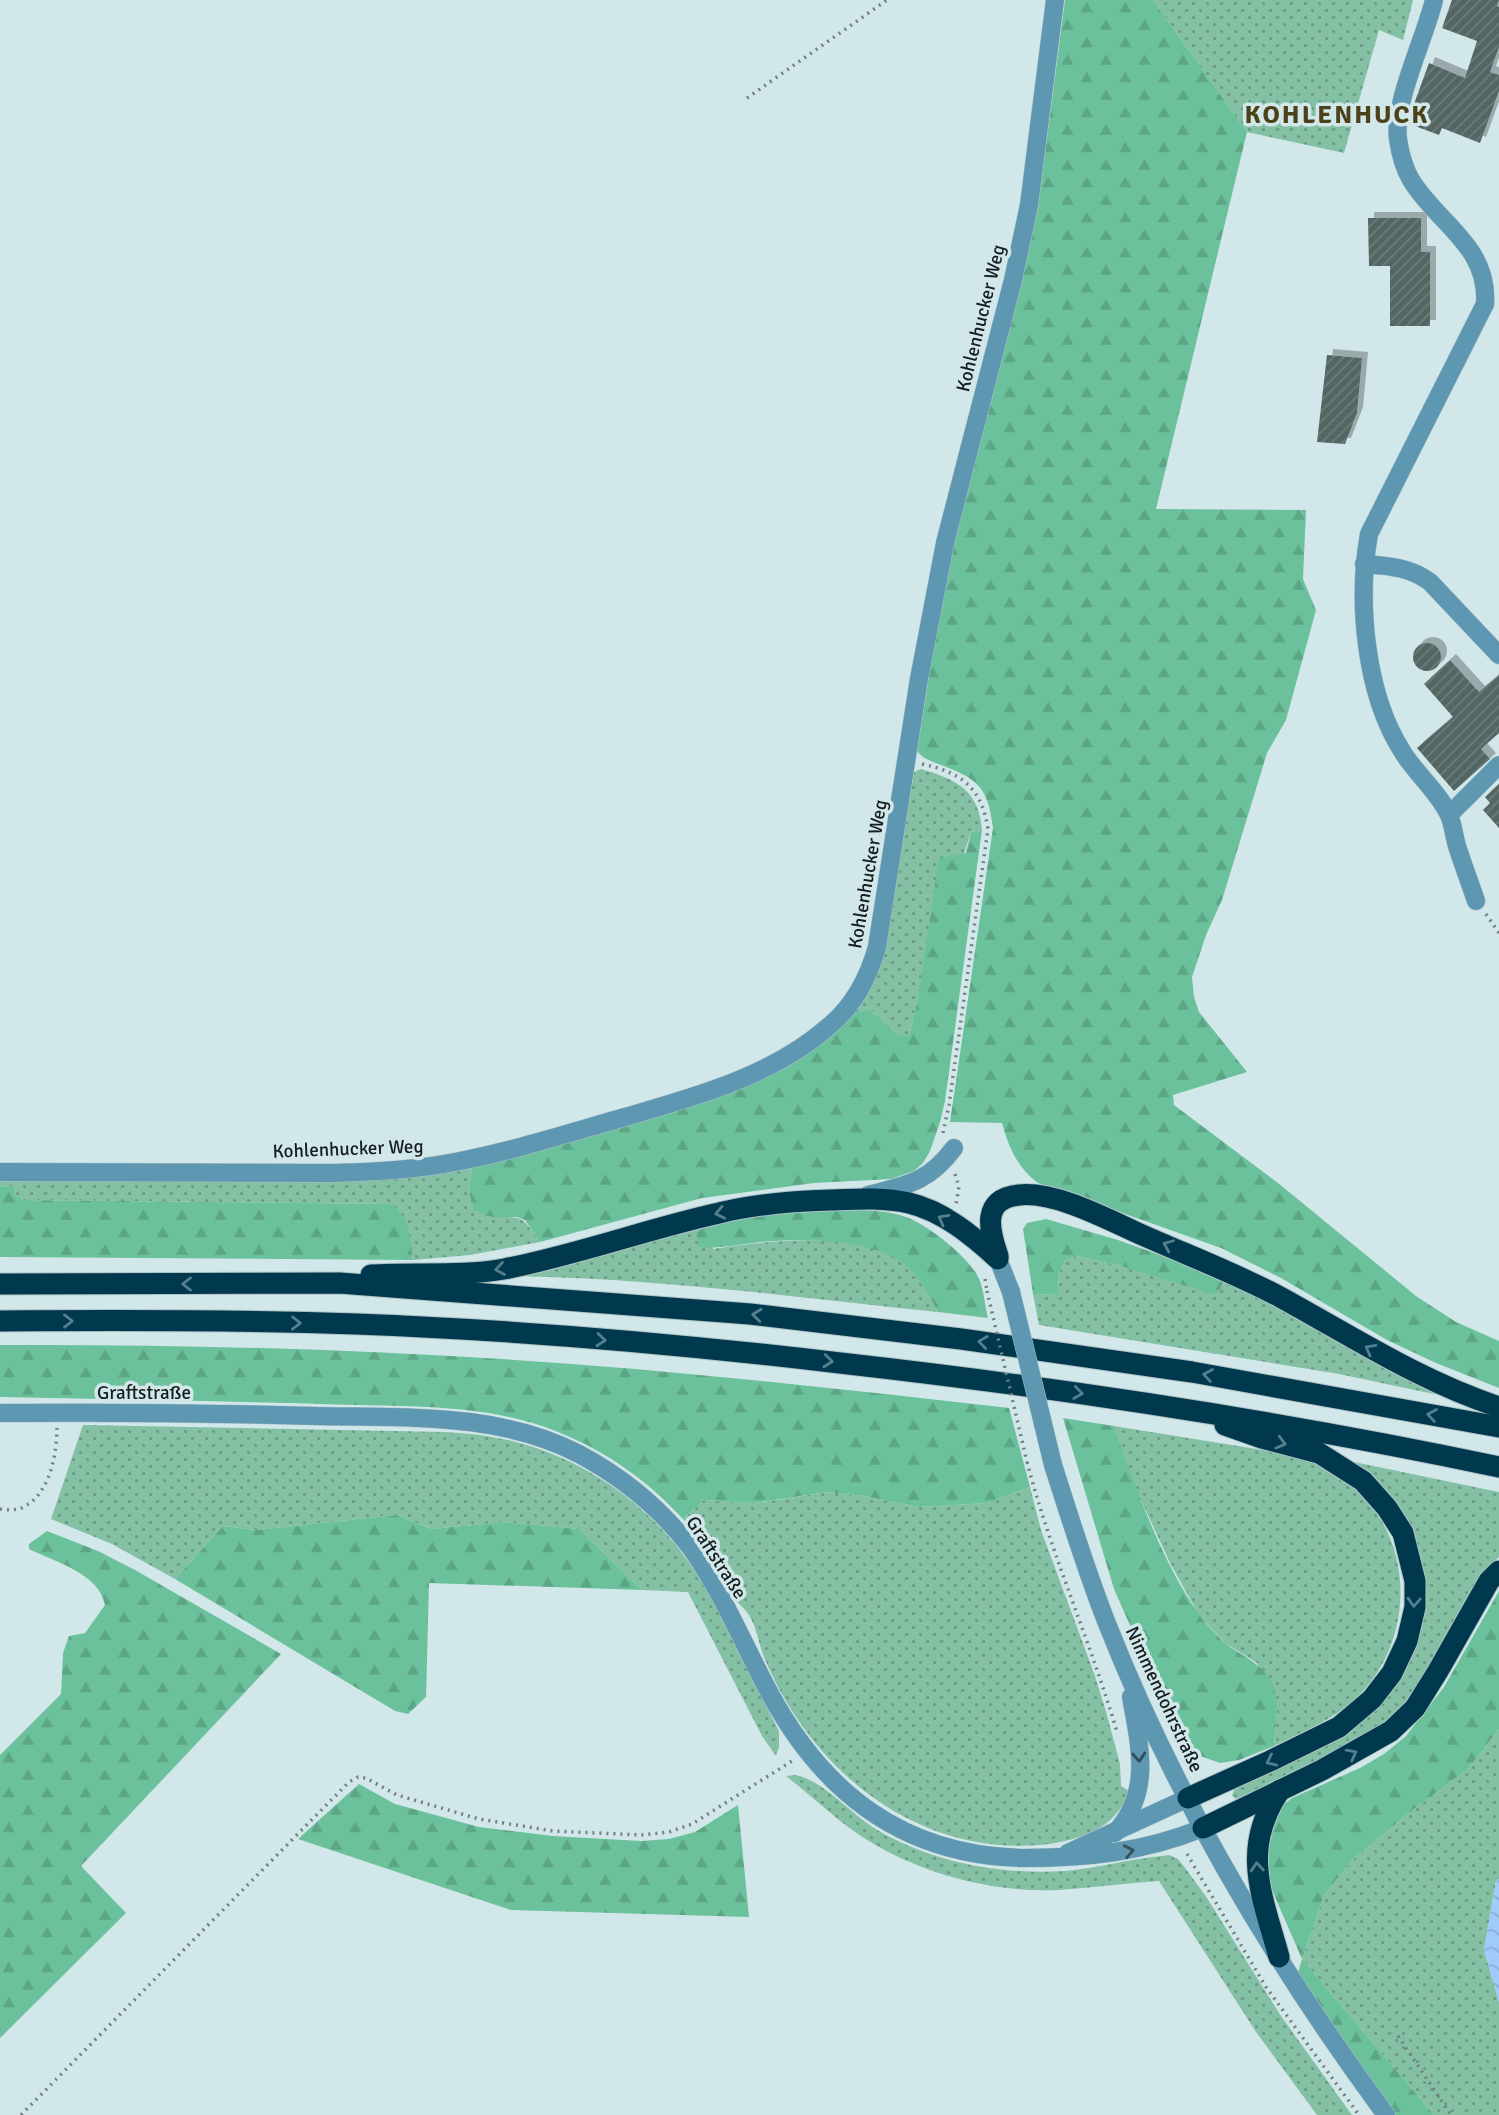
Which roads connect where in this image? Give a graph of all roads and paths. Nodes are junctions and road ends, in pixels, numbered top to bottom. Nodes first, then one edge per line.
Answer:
1 (887, 0) edge
2 (1055, 0) edge
3 (1434, 0) edge
4 (747, 97) dead end
5 (1364, 564) junction
6 (1499, 655) edge
7 (907, 760) junction
8 (1499, 765) edge
9 (1449, 815) junction
10 (1476, 901) dead end
11 (947, 1145) joint
12 (0, 1172) edge
13 (849, 1199) junction
14 (998, 1259) junction
15 (0, 1284) edge
16 (255, 1284) junction
17 (987, 1291) dead end
18 (0, 1321) edge
19 (1170, 1405) junction
20 (1499, 1406) edge
21 (0, 1413) edge
22 (57, 1413) junction
23 (1499, 1427) edge
24 (1027, 1462) dead end
25 (1499, 1467) edge
26 (0, 1509) edge
27 (1499, 1571) edge
28 (1125, 1666) junction
29 (806, 1752) junction
30 (1280, 1790) junction
31 (1188, 1798) junction
32 (1203, 1828) junction
33 (1115, 1833) junction
34 (1061, 1857) junction
35 (1279, 1957) junction
36 (1398, 2036) dead end
37 (21, 2115) edge
38 (1386, 2115) edge
39 (1451, 2115) edge

1 - 4 path
2 - 7 street, Kohlenhucker Weg
3 - 5 street
5 - 6 street
5 - 9 street
7 - 11 path
7 - 12 street, Kohlenhucker Weg
8 - 9 street
9 - 10 street
11 - 13 street
14 -> 13 highway
13 -> 16 highway
20 -> 14 highway
14 - 28 street, Nimmendohrstraße, bridge
16 -> 15 highway
23 -> 16 highway
17 - 24 path, bridge
18 -> 19 highway
19 - 25 highway
19 -> 31 highway
21 - 22 street, Graftstraße
22 - 26 path
22 - 29 street, Graftstraße
30 -> 27 highway
28 - 31 street, Nimmendohrstraße
28 -> 33 street
29 - 34 street, Graftstraße
29 - 37 path
30 - 32 highway
35 -> 30 highway
31 - 32 street, Nimmendohrstraße
31 - 33 street, Graftstraße
34 -> 32 street, Graftstraße
32 - 35 street, Nimmendohrstraße
33 - 34 street, Graftstraße
35 - 38 street, Nimmendohrstraße
36 - 39 path

